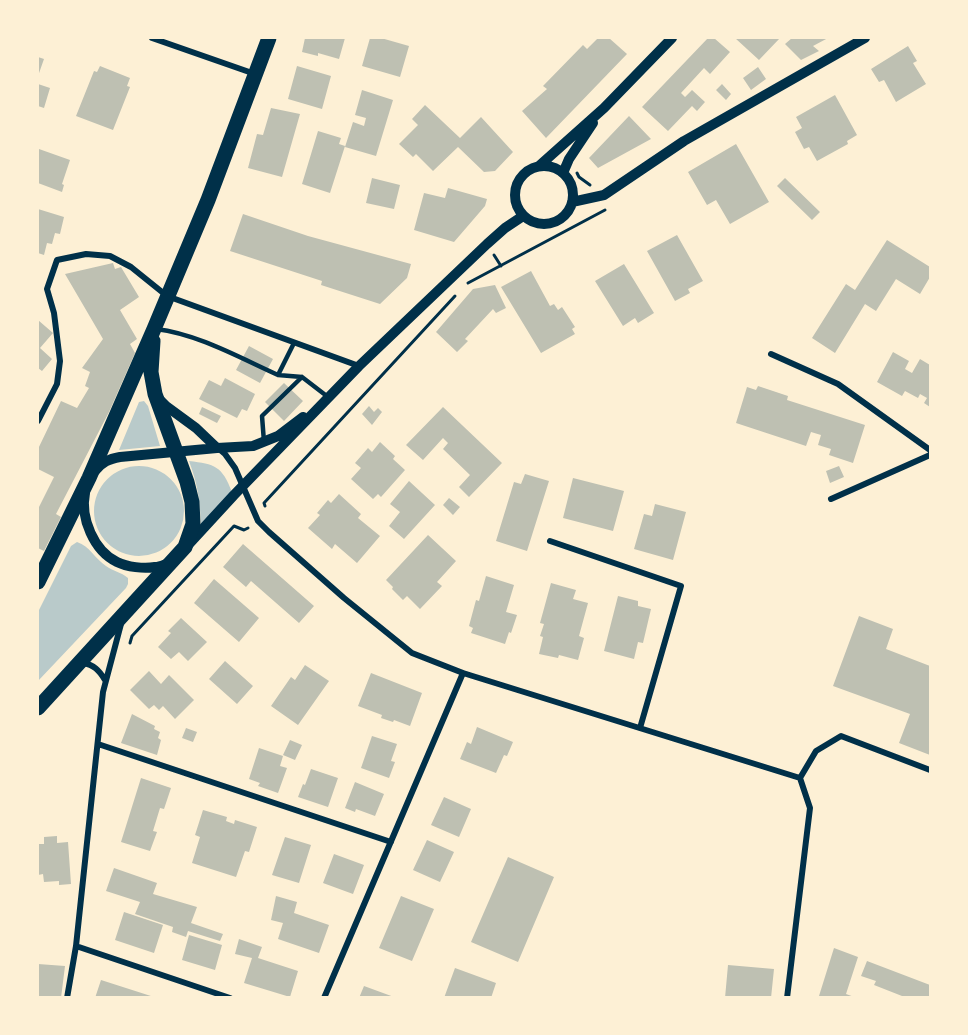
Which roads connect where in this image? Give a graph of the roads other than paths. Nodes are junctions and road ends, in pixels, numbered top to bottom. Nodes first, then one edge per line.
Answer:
1 (152, 38) edge
2 (269, 38) edge
3 (672, 38) edge
4 (865, 38) edge
5 (256, 74) junction
6 (604, 108) junction
7 (539, 165) junction
8 (563, 173) junction
9 (573, 202) junction
10 (523, 216) junction
11 (167, 297) junction
12 (154, 329) junction
13 (294, 343) junction
14 (771, 354) dead end
15 (359, 366) junction
16 (278, 375) junction
17 (302, 377) junction
18 (155, 394) junction
19 (328, 397) junction
20 (316, 410) junction
21 (38, 421) edge
22 (264, 443) junction
23 (218, 448) junction
24 (930, 450) edge
25 (176, 452) junction
26 (930, 455) edge
27 (89, 478) junction
28 (243, 486) junction
29 (831, 499) dead end
30 (550, 541) dead end
31 (186, 547) junction
32 (171, 562) junction
33 (38, 582) edge
34 (125, 612) junction
35 (79, 662) junction
36 (463, 673) junction
37 (105, 680) junction
38 (38, 708) edge
39 (640, 728) junction
40 (98, 744) junction
41 (930, 770) edge
42 (800, 778) junction
43 (392, 842) junction
44 (76, 946) junction
45 (226, 997) edge
46 (67, 998) edge
47 (324, 998) edge
48 (787, 998) edge

1 - 5 street
2 - 5 main road
3 - 6 street
4 - 9 street
5 - 11 main road
6 - 7 street
6 - 8 street
7 - 8 street
7 - 10 street
8 - 9 street
9 - 10 street
10 - 15 street
11 - 12 main road
11 - 13 street
11 - 21 street
12 - 16 lane
12 - 18 main road
12 - 27 main road
13 - 15 street
13 - 16 lane
14 - 24 street
15 - 19 street
16 - 17 lane
17 - 19 lane
17 - 22 lane
18 - 23 street
18 - 25 main road
19 - 20 street
20 - 22 street
20 - 28 street
22 - 23 street
23 - 25 street
23 - 28 street
25 - 27 street
25 - 31 main road
26 - 29 street
27 - 32 street
27 - 33 main road
28 - 31 street
28 - 36 street
30 - 39 street
31 - 32 main road
32 - 34 main road
34 - 35 main road
34 - 37 street
35 - 37 street
35 - 38 main road
36 - 39 street
36 - 43 street
37 - 40 street
39 - 42 street
40 - 43 street
40 - 44 street
41 - 42 street
42 - 48 street
43 - 47 street
44 - 45 street
44 - 46 street

